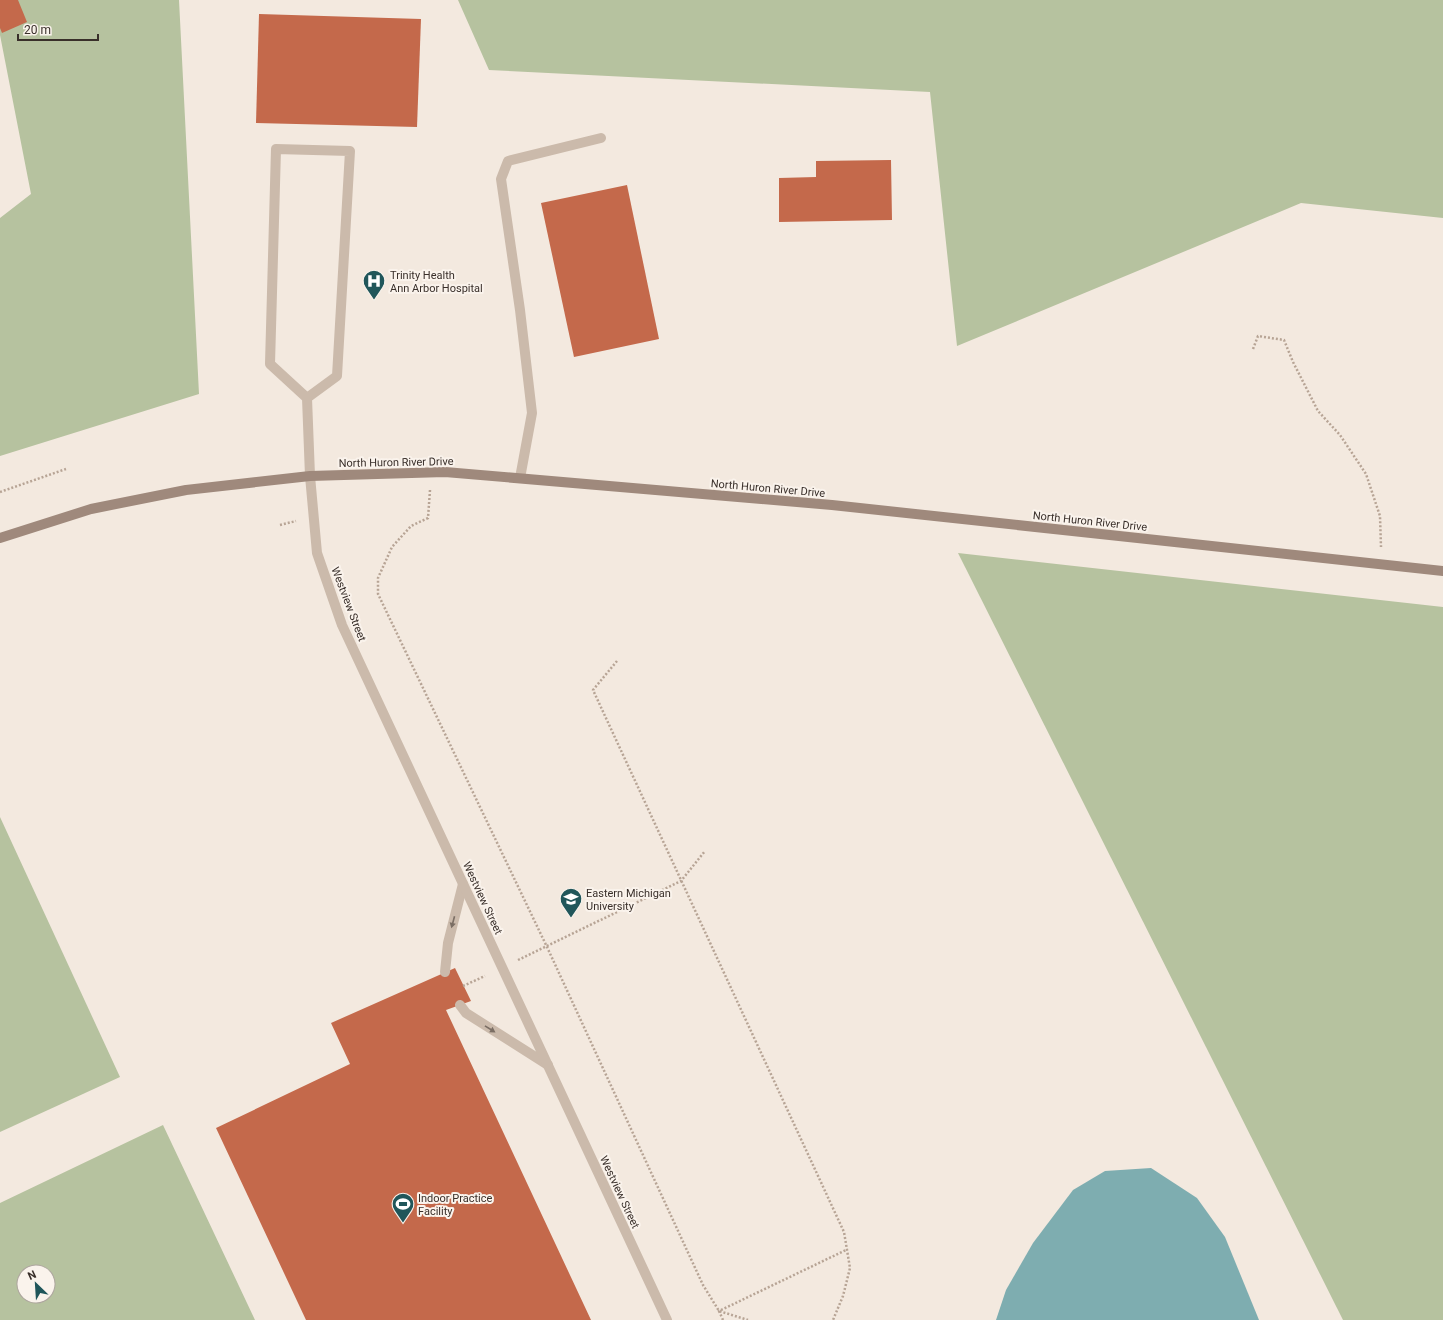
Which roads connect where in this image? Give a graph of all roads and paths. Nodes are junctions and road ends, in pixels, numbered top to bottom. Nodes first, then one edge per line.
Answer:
1 (601, 138) dead end
2 (1253, 349) dead end
3 (307, 398) junction
4 (66, 469) dead end
5 (431, 472) junction
6 (310, 476) junction
7 (520, 478) junction
8 (0, 492) edge
9 (0, 538) edge
10 (1382, 565) junction
11 (1443, 571) edge
12 (617, 661) dead end
13 (705, 851) dead end
14 (681, 881) junction
15 (463, 884) junction
16 (547, 947) junction
17 (444, 972) dead end
18 (460, 1005) dead end
19 (548, 1065) junction
20 (846, 1250) junction
21 (719, 1311) junction
22 (667, 1320) edge
23 (723, 1320) edge
24 (748, 1320) edge
25 (833, 1320) edge

1 - 7 street
2 - 10 path
3 - 3 street
3 - 6 street, Westview Street
4 - 8 path
5 - 6 main road, North Huron River Drive
5 - 7 main road, North Huron River Drive
5 - 16 path
6 - 9 main road, North Huron River Drive
6 - 15 street, Westview Street
7 - 10 main road, North Huron River Drive
10 - 11 main road, North Huron River Drive
12 - 14 path
13 - 14 path
14 - 16 path
14 - 20 path
15 -> 17 street
15 - 19 street, Westview Street
16 - 21 path
18 -> 19 street
19 - 22 street, Westview Street
20 - 21 path
20 - 25 path
21 - 23 path
21 - 24 path

